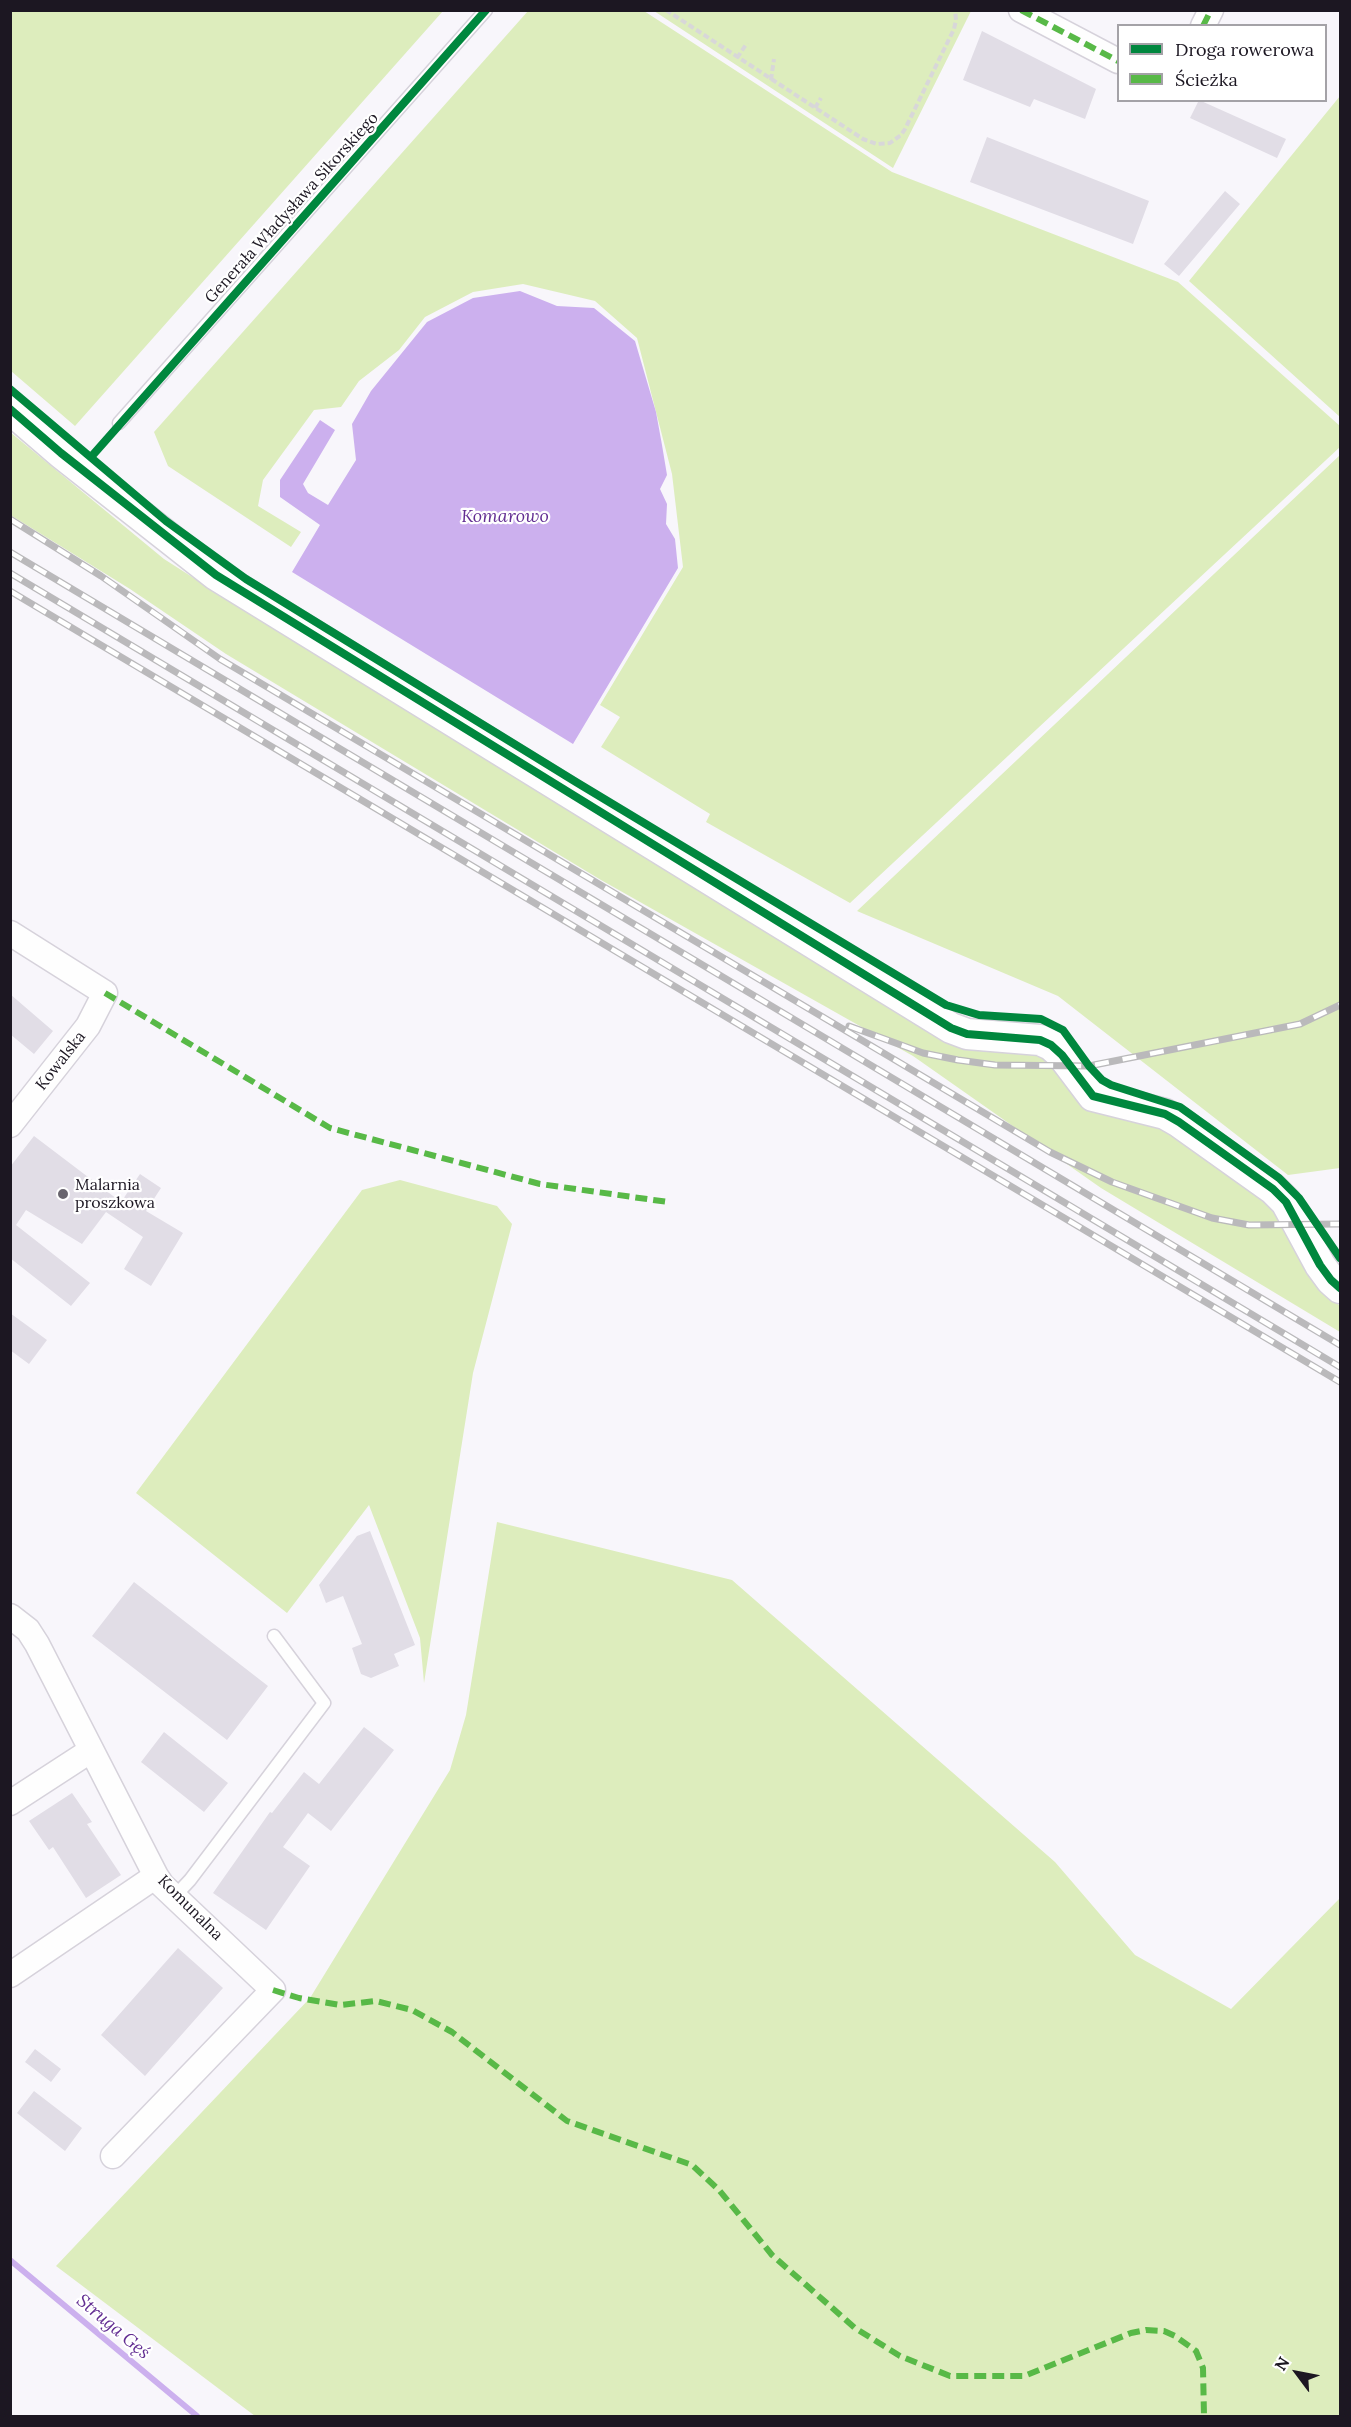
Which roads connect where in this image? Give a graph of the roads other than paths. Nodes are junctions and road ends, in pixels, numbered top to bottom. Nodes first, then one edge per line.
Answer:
1 (486, 10) edge
2 (1021, 10) edge
3 (1211, 10) edge
4 (1204, 24) edge
5 (1117, 60) edge
6 (10, 410) edge
7 (119, 423) dead end
8 (10, 933) edge
9 (10, 1125) edge
10 (1341, 1288) edge
11 (10, 1616) edge
12 (274, 1636) dead end
13 (90, 1751) junction
14 (10, 1803) edge
15 (156, 1876) junction
16 (175, 1896) junction
17 (10, 1975) edge
18 (113, 2156) dead end

1 - 7 lane, Generała Władysława Sikorskiego
2 - 5 street
3 - 4 street
6 - 10 street
8 - 9 street, Kowalska
11 - 13 street, Komunalna
12 - 16 lane
13 - 14 street
13 - 15 street, Komunalna
15 - 16 street, Komunalna
15 - 17 street
16 - 18 street, Komunalna

